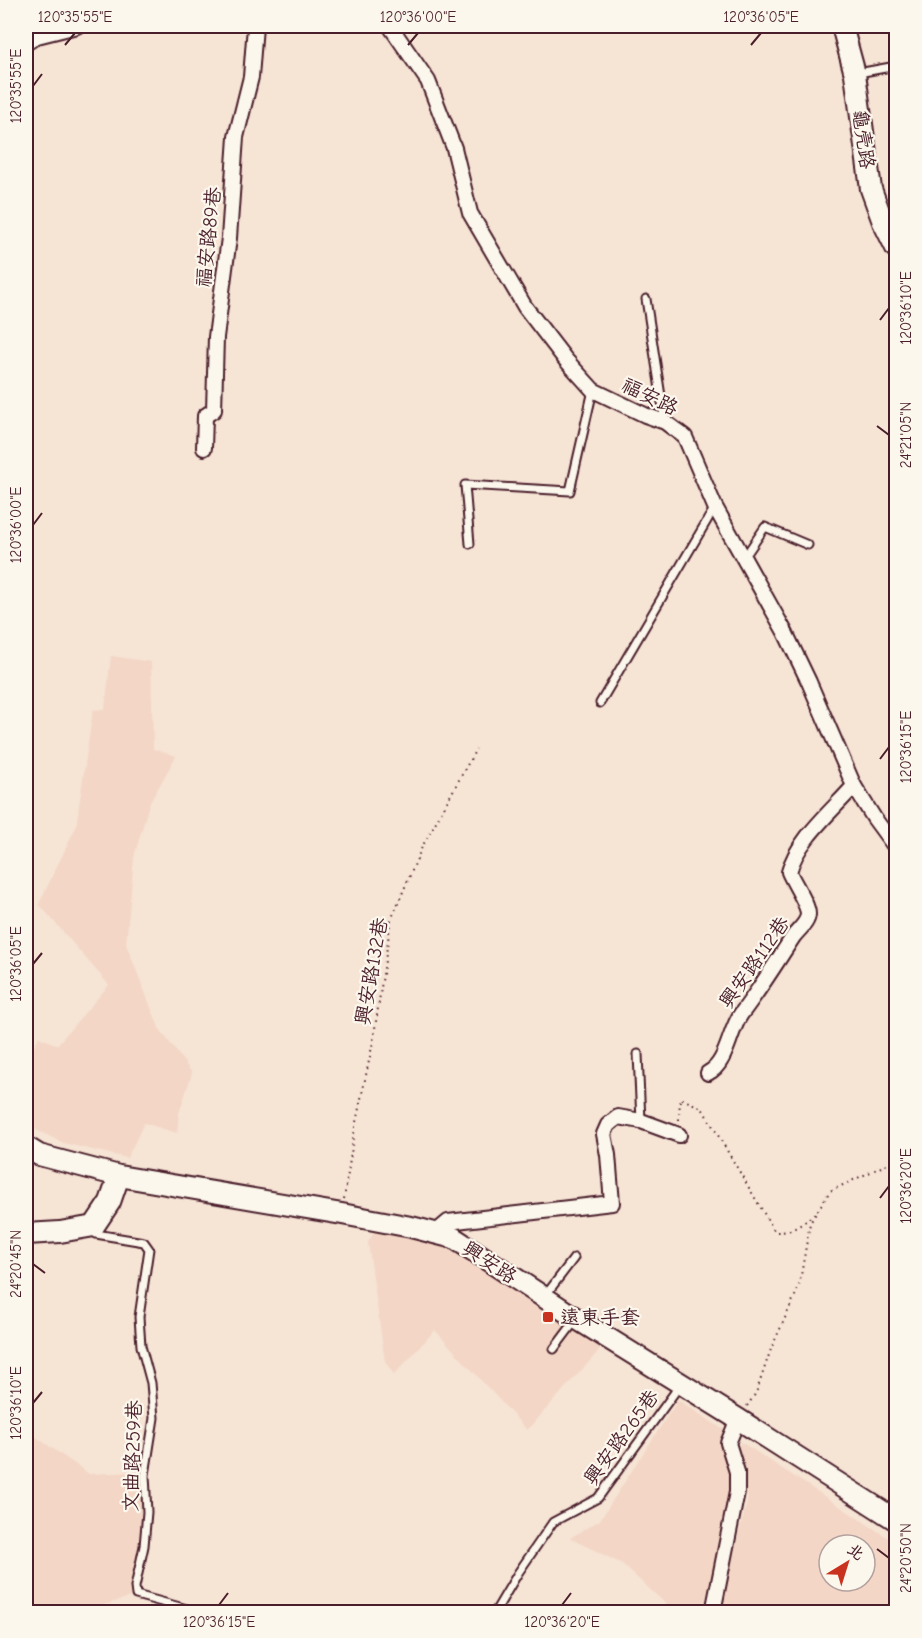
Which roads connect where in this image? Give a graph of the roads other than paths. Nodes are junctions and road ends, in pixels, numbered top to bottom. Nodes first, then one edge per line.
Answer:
1 (77, 26) edge
2 (255, 26) edge
3 (390, 26) edge
4 (842, 26) edge
5 (26, 43) edge
6 (897, 66) edge
7 (855, 74) junction
8 (897, 248) edge
9 (646, 299) dead end
10 (594, 390) junction
11 (665, 422) junction
12 (204, 448) dead end
13 (715, 507) junction
14 (470, 544) dead end
15 (808, 545) dead end
16 (744, 558) junction
17 (600, 703) dead end
18 (854, 786) junction
19 (897, 848) edge
20 (638, 1054) dead end
21 (708, 1073) dead end
22 (641, 1121) junction
23 (679, 1135) road end
24 (26, 1147) edge
25 (119, 1176) junction
26 (94, 1226) junction
27 (435, 1233) junction
28 (26, 1234) edge
29 (574, 1258) dead end
30 (543, 1298) junction
31 (577, 1319) junction
32 (554, 1349) dead end
33 (680, 1384) junction
34 (738, 1419) junction
35 (897, 1520) edge
36 (198, 1612) edge
37 (495, 1612) edge
38 (713, 1612) edge

1 - 5 street
2 - 12 street, 福安路89巷
3 - 10 street, 福安路
4 - 7 street, 龜壳路
6 - 7 lane
7 - 8 street, 龜壳路
9 - 11 lane
10 - 11 street, 福安路
10 - 14 lane
11 - 13 street, 福安路
13 - 16 street, 福安路
13 - 17 lane
15 - 16 lane
16 - 18 street, 福安路
18 - 19 street, 福安路
18 - 21 street, 興安路112巷
20 - 22 lane
22 - 23 street
22 - 27 street
24 - 25 street, 興安路
25 - 26 street
25 - 27 street, 興安路
26 - 28 street
26 - 36 lane, 文曲路259巷
27 - 30 street, 興安路
29 - 30 lane
30 - 31 street, 興安路
31 - 32 lane
31 - 33 street, 興安路
33 - 34 street, 興安路
33 - 37 lane, 興安路265巷
34 - 35 street, 興安路
34 - 38 street

